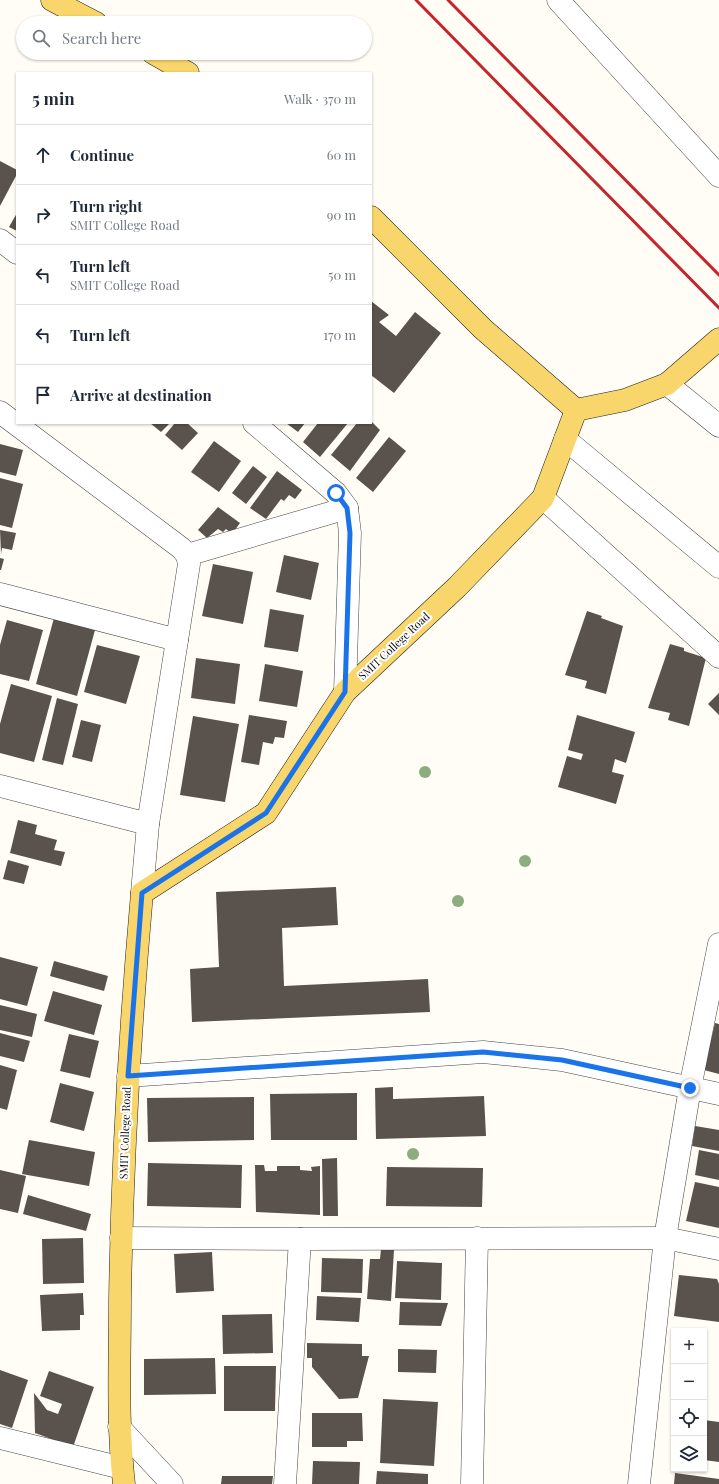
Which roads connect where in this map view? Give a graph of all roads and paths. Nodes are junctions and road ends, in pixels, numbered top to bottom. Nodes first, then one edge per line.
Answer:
1 (52, 0) edge
2 (558, 0) edge
3 (83, 16) edge
4 (165, 60) edge
5 (186, 72) edge
6 (719, 176) edge
7 (372, 218) edge
8 (0, 240) edge
9 (16, 251) edge
10 (719, 339) edge
11 (667, 384) junction
12 (576, 410) junction
13 (0, 412) edge
14 (255, 424) edge
15 (719, 426) edge
16 (565, 438) junction
17 (543, 498) junction
18 (347, 508) junction
19 (187, 555) junction
20 (719, 566) edge
21 (0, 594) edge
22 (177, 640) junction
23 (719, 657) edge
24 (345, 692) junction
25 (0, 786) edge
26 (148, 824) junction
27 (142, 893) junction
28 (719, 944) edge
29 (128, 1076) junction
30 (690, 1088) junction
31 (719, 1094) edge
32 (121, 1238) junction
33 (477, 1238) junction
34 (665, 1238) junction
35 (300, 1239) junction
36 (719, 1249) edge
37 (119, 1426) junction
38 (0, 1438) edge
39 (123, 1476) edge
40 (172, 1484) edge
41 (285, 1484) edge
42 (472, 1484) edge
43 (639, 1484) edge

1 - 3 main road
2 - 6 street
4 - 5 main road
7 - 12 main road
8 - 9 street
10 - 11 main road
11 - 12 main road
11 - 15 street
12 - 16 main road, SMIT College Road
13 - 19 street
14 - 18 street
16 - 17 main road, SMIT College Road
16 - 20 street
17 - 23 street
17 - 24 main road, SMIT College Road
18 - 19 street
18 - 24 street
19 - 22 street
21 - 22 street
22 - 26 street
24 - 27 main road, SMIT College Road
25 - 26 street
26 - 27 street
27 - 29 main road, SMIT College Road
28 - 30 street
29 - 30 street
29 - 32 main road, SMIT College Road
30 - 31 street
30 - 34 street
32 - 35 street
32 - 37 main road, SMIT College Road
33 - 34 street
33 - 35 street
33 - 42 street
34 - 36 street
34 - 43 street
35 - 41 street
37 - 39 main road, SMIT College Road
37 - 40 street
38 - 39 street

